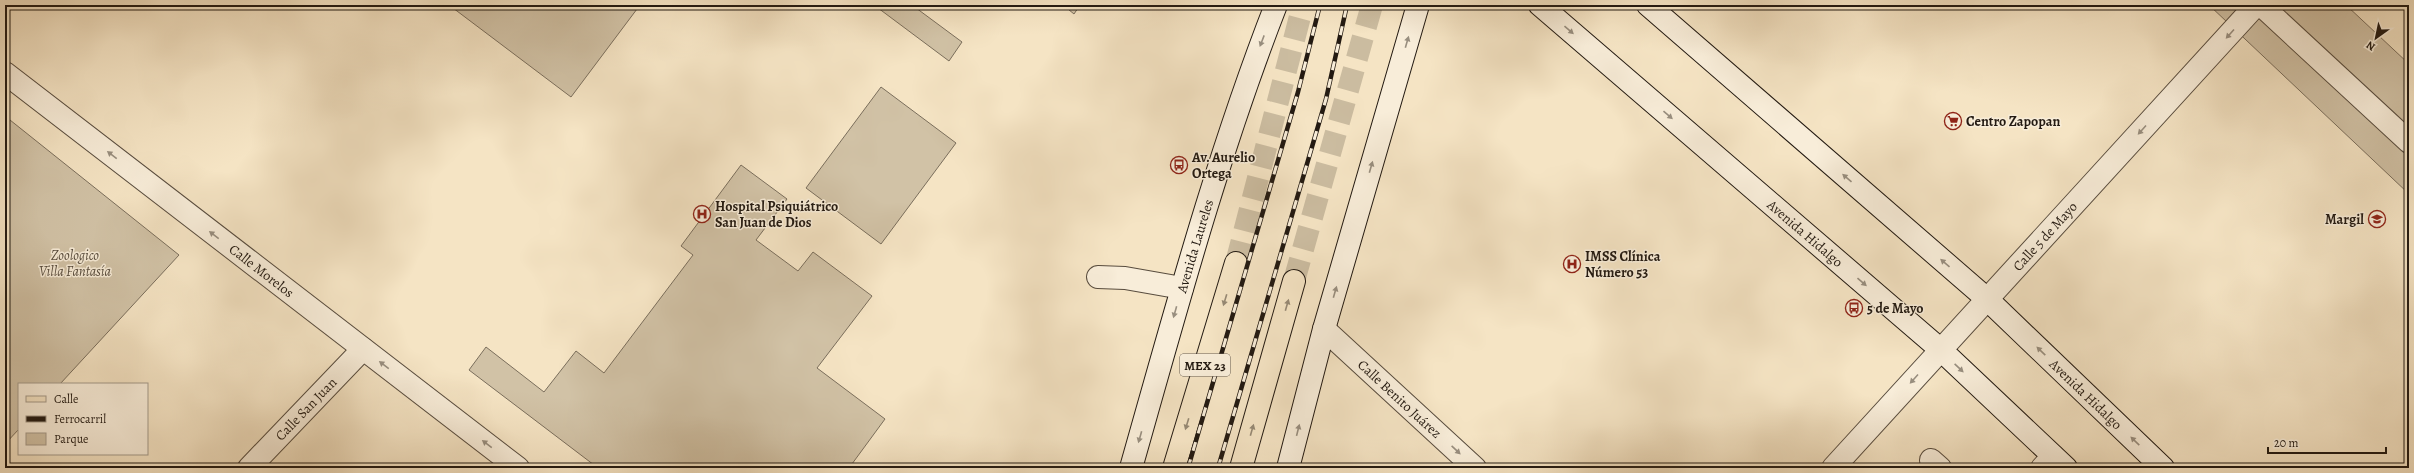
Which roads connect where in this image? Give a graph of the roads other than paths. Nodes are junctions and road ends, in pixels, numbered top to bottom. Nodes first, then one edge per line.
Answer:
1 (1276, 5) edge
2 (1418, 5) edge
3 (1540, 5) edge
4 (1648, 5) edge
5 (2256, 5) edge
6 (2261, 5) edge
7 (5, 73) edge
8 (2409, 142) edge
9 (1236, 262) tunnel mouth
10 (1098, 277) dead end
11 (1294, 281) tunnel mouth
12 (1182, 288) junction
13 (1987, 300) junction
14 (1324, 329) junction
15 (363, 349) junction
16 (1940, 350) junction
17 (2054, 464) edge
18 (510, 466) edge
19 (249, 468) edge
20 (1131, 468) edge
21 (1174, 468) edge
22 (1241, 468) edge
23 (1288, 468) edge
24 (1475, 468) edge
25 (1833, 468) edge
26 (2163, 468) edge

1 -> 12 main road, Avenida Laureles
14 -> 2 main road
3 -> 16 main road, Avenida Hidalgo
13 -> 4 main road, Avenida Hidalgo
5 -> 13 main road, Calle 5 de Mayo
6 - 8 main road
15 -> 7 main road, Calle Morelos
9 -> 21 main road, MEX 23
10 - 12 main road
22 -> 11 main road
12 -> 20 main road, Avenida Laureles
13 - 16 main road, Calle 5 de Mayo
26 -> 13 main road, Avenida Hidalgo
23 -> 14 main road
14 -> 24 main road, Calle Benito Juárez
18 -> 15 main road, Calle Morelos
15 - 19 main road, Calle San Juan
16 -> 17 main road, Avenida Hidalgo
16 -> 25 main road, Calle 5 de Mayo

